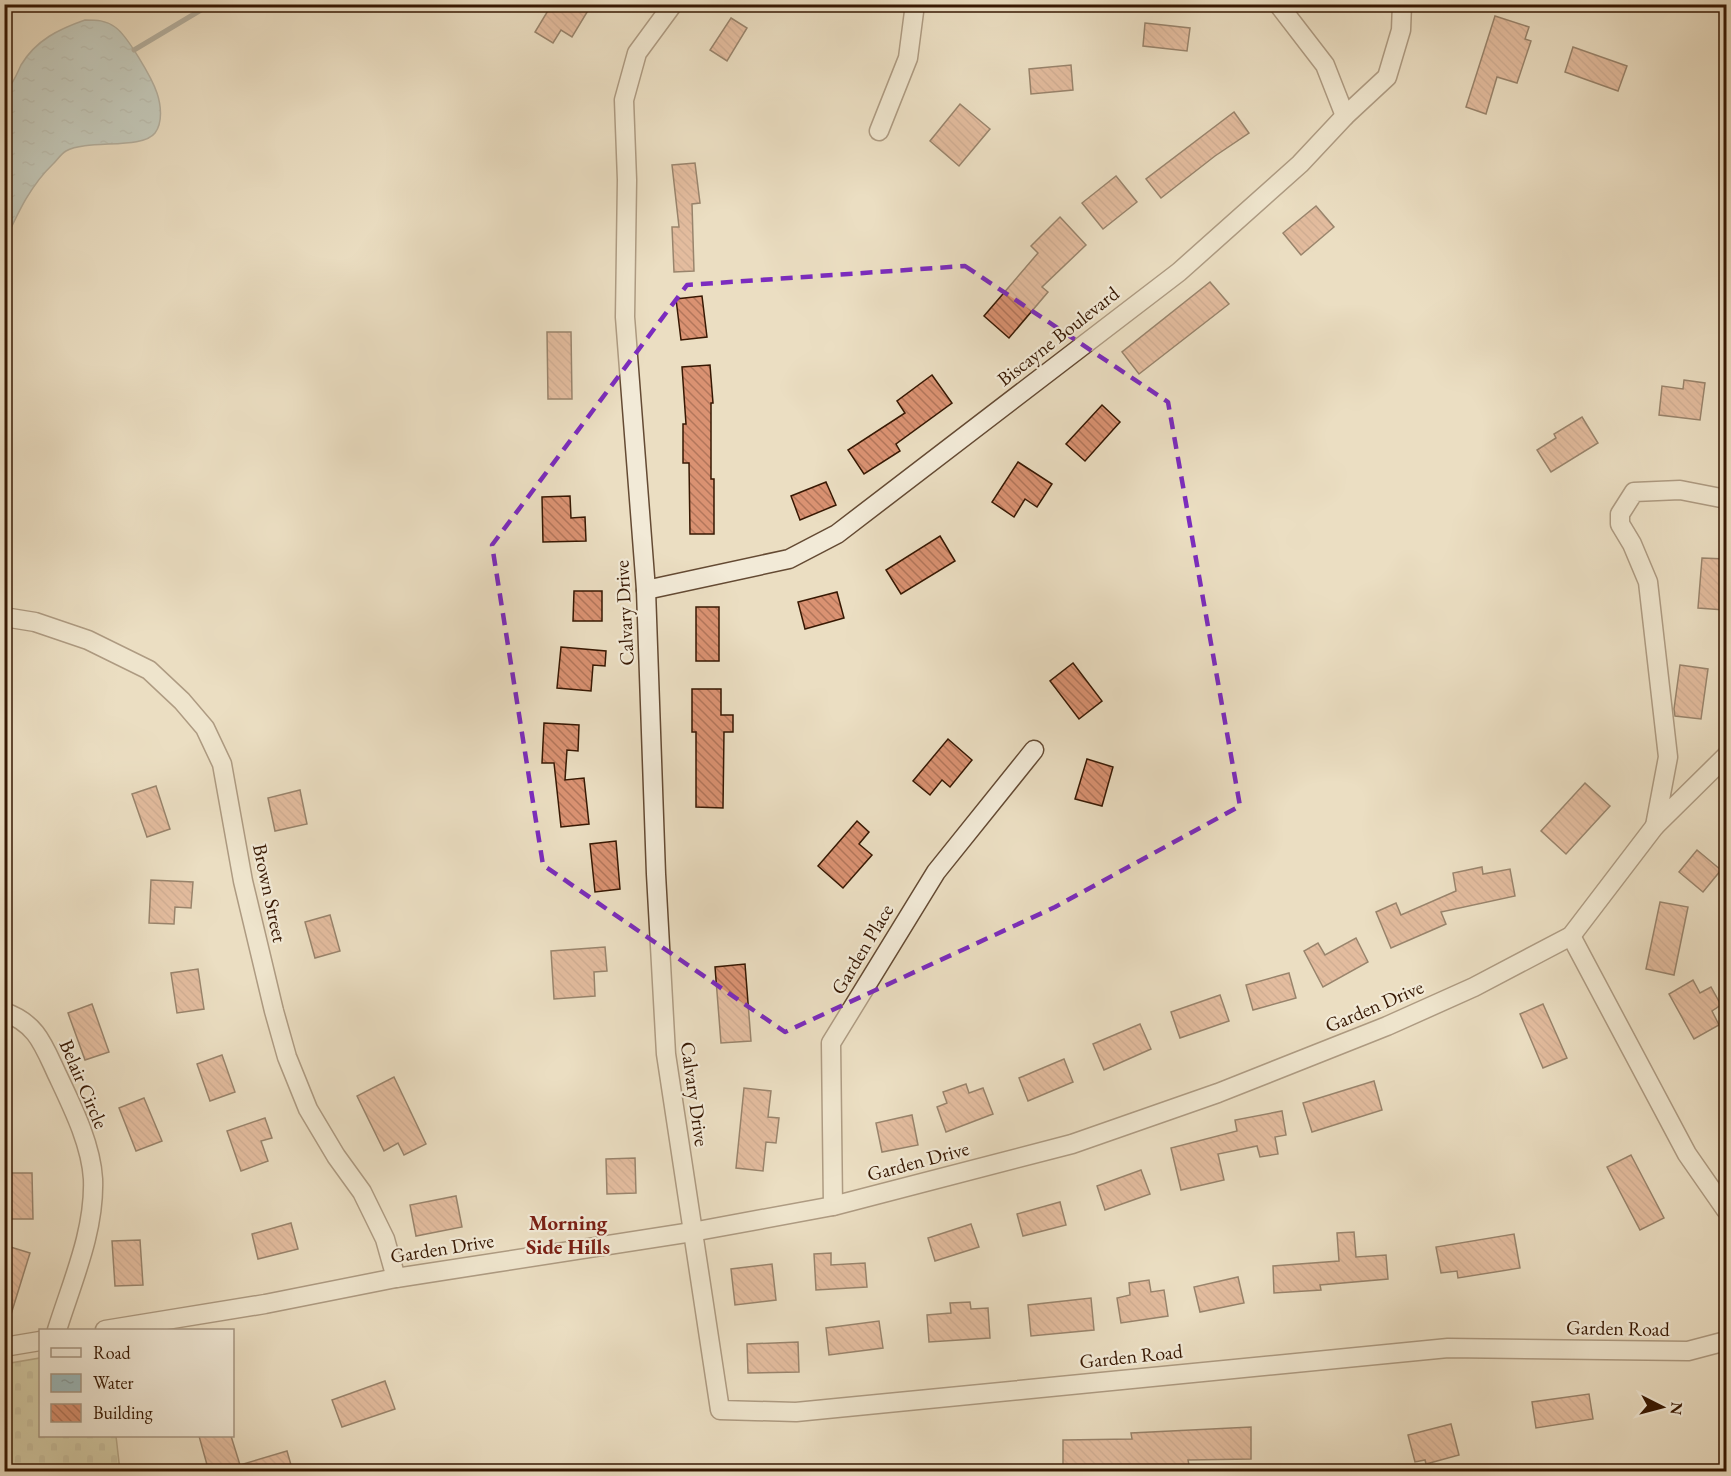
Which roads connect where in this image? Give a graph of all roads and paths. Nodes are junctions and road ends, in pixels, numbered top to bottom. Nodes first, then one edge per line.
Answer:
1 (673, 4) edge
2 (915, 4) edge
3 (1278, 4) edge
4 (1402, 4) edge
5 (1344, 116) junction
6 (879, 131) dead end
7 (1726, 499) edge
8 (646, 590) junction
9 (4, 617) edge
10 (1034, 750) dead end
11 (1726, 756) edge
12 (1655, 826) junction
13 (1571, 936) junction
14 (4, 1012) edge
15 (832, 1206) junction
16 (1726, 1210) edge
17 (692, 1232) junction
18 (396, 1278) junction
19 (57, 1329) edge
20 (111, 1329) edge
21 (39, 1341) edge
22 (1726, 1341) edge
23 (4, 1347) edge

1 - 8 street, Calvary Drive
2 - 6 street
3 - 5 street
4 - 5 street, Biscayne Boulevard
5 - 8 street, Biscayne Boulevard
7 - 12 street, Garden Drive
8 - 17 street, Calvary Drive
9 - 18 street, Brown Street
10 - 15 street, Garden Place
11 - 12 street, Garden Drive
12 - 13 street, Garden Drive
13 - 15 street, Garden Drive
13 - 16 street
14 - 19 street, Belair Circle
15 - 17 street, Garden Drive
17 - 18 street, Garden Drive
17 - 22 street, Garden Road
18 - 20 street, Garden Drive
21 - 23 street

